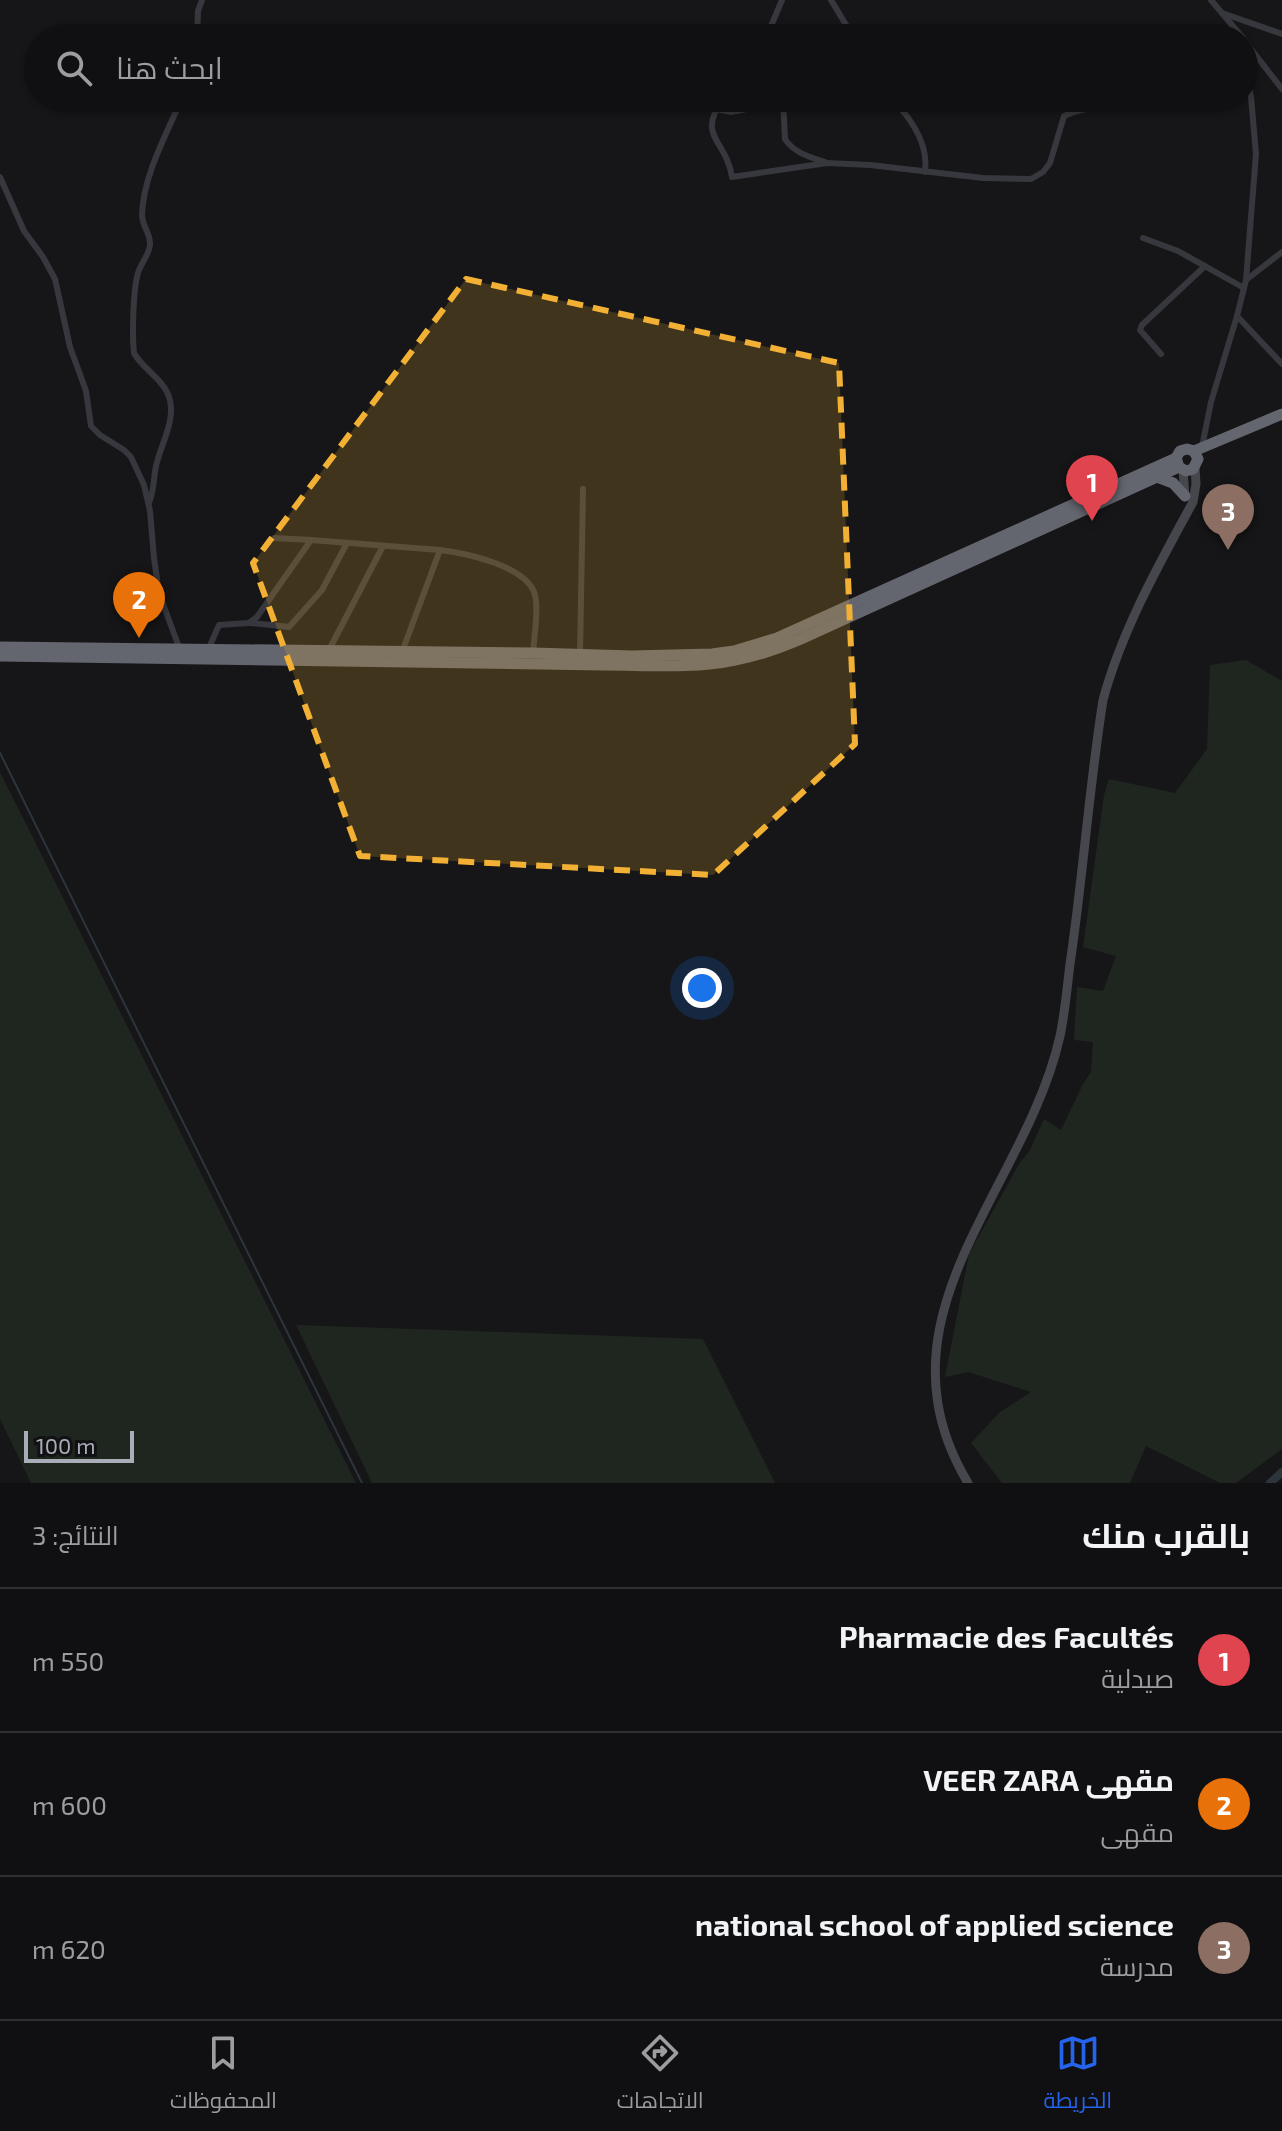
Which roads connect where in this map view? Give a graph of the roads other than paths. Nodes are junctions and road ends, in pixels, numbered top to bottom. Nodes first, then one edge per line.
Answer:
1 (202, 0) edge
2 (782, 0) edge
3 (831, 0) edge
4 (1211, 0) edge
5 (1222, 13) junction
6 (198, 24) edge
7 (772, 24) edge
8 (846, 24) edge
9 (1231, 24) edge
10 (1253, 24) edge
11 (1258, 26) edge
12 (1282, 34) edge
13 (1258, 58) edge
14 (1282, 89) edge
15 (176, 112) edge
16 (715, 112) edge
17 (784, 112) edge
18 (903, 112) edge
19 (1074, 112) edge
20 (1249, 112) edge
21 (827, 163) junction
22 (925, 172) junction
23 (0, 177) edge
24 (1143, 238) dead end
25 (1282, 252) edge
26 (1205, 266) junction
27 (1245, 284) junction
28 (1237, 316) junction
29 (1161, 354) dead end
30 (1282, 364) edge
31 (1282, 414) edge
32 (1190, 460) junction
33 (1157, 477) junction
34 (583, 489) dead end
35 (1185, 496) junction
36 (149, 503) junction
37 (1187, 513) junction
38 (274, 538) dead end
39 (311, 540) junction
40 (347, 543) junction
41 (383, 546) junction
42 (440, 550) junction
43 (249, 623) junction
44 (0, 647) edge
45 (180, 650) junction
46 (208, 650) junction
47 (328, 651) junction
48 (402, 652) junction
49 (533, 653) junction
50 (580, 655) junction
51 (0, 656) edge
52 (968, 1483) edge

1 - 6 street
2 - 7 street
3 - 8 street
4 - 5 street
5 - 9 street
5 - 10 street
11 - 12 street
13 - 14 street
15 - 36 street
16 - 21 street
17 - 21 street
18 - 22 street
19 - 22 street
20 - 27 street
21 - 22 street
23 - 36 street
24 - 26 street
25 - 27 street
26 - 27 street
26 - 29 street
27 - 28 street
28 - 30 street
28 - 32 street
31 - 32 highway
32 - 33 highway
32 - 35 street
32 - 37 street
32 - 50 highway
33 - 35 highway
33 - 51 highway
34 - 50 street
35 - 37 street
36 - 45 street
37 - 52 street
38 - 39 street
39 - 40 street
39 - 43 street
40 - 41 street
40 - 43 street
41 - 42 street
41 - 47 street
42 - 48 street
42 - 49 street
43 - 46 street
44 - 45 highway
45 - 46 highway
46 - 47 highway
47 - 48 highway
48 - 49 highway
49 - 50 highway

